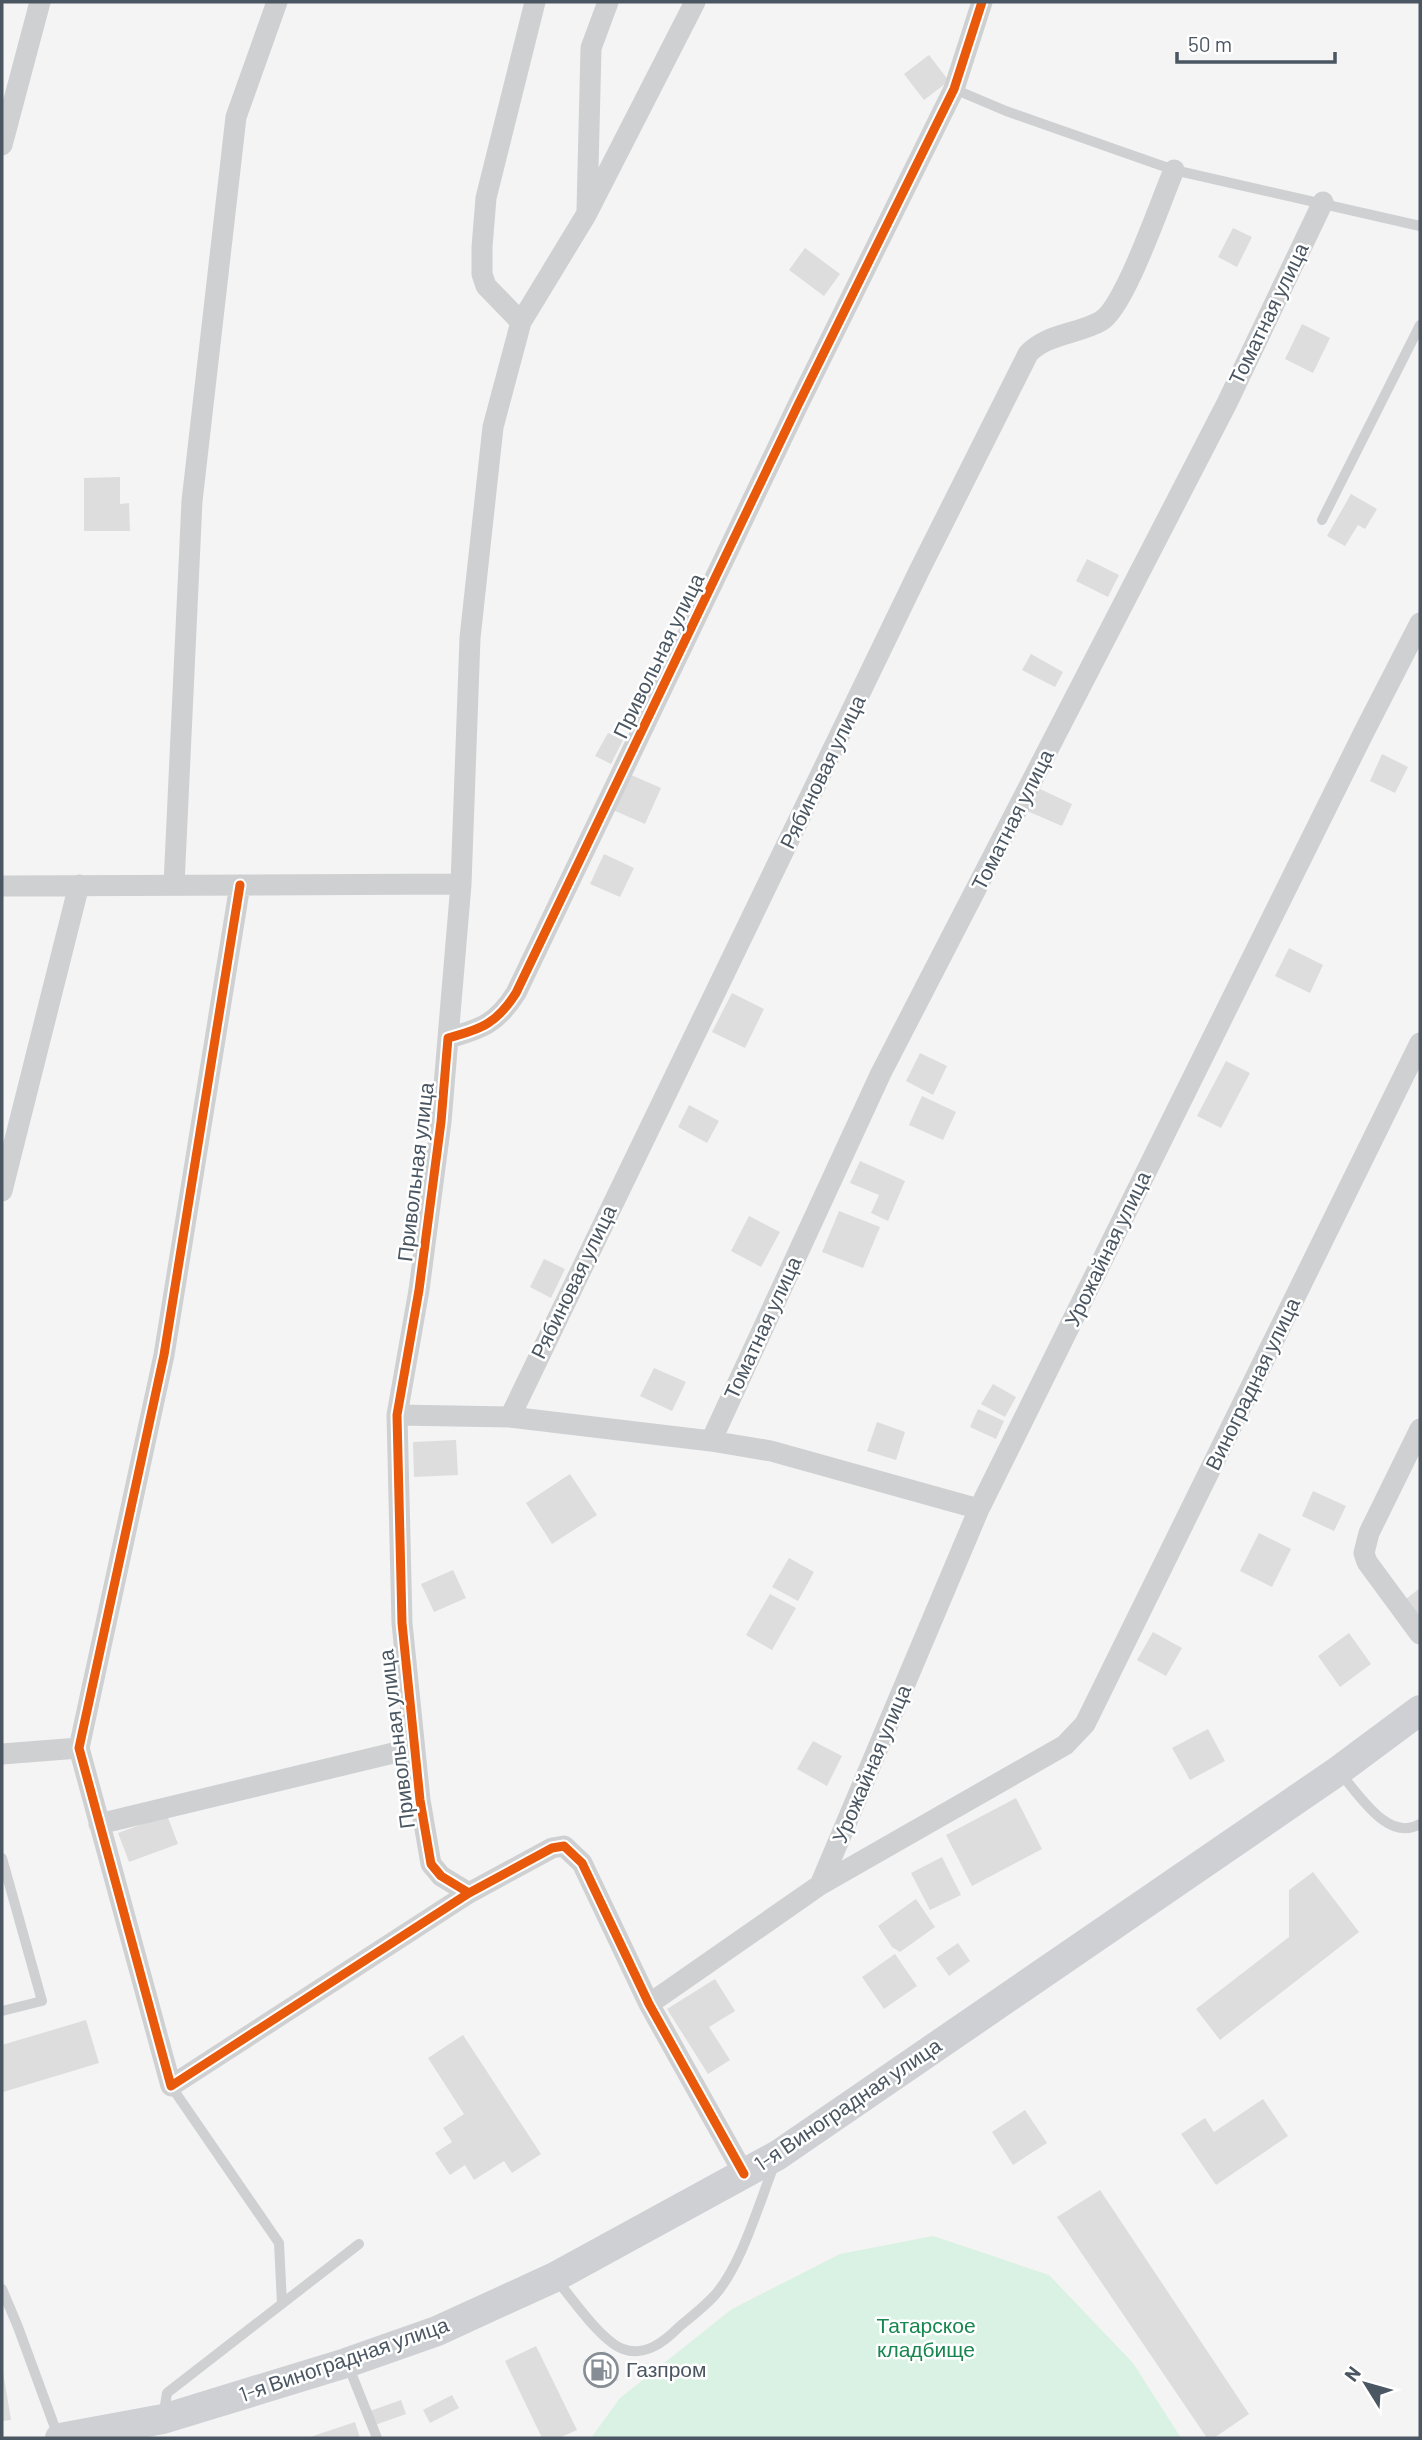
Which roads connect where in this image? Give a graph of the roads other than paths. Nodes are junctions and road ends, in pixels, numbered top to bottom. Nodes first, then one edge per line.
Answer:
1 (40, 2) edge
2 (277, 2) edge
3 (535, 2) edge
4 (608, 2) edge
5 (695, 2) edge
6 (982, 2) edge
7 (954, 89) junction
8 (2, 145) edge
9 (1174, 170) junction
10 (1323, 202) junction
11 (586, 215) junction
12 (1420, 226) edge
13 (521, 322) junction
14 (1420, 325) edge
15 (1322, 520) dead end
16 (1420, 623) edge
17 (461, 884) junction
18 (79, 885) junction
19 (174, 885) junction
20 (240, 885) junction
21 (2, 886) edge
22 (448, 1038) junction
23 (1420, 1043) edge
24 (2, 1191) edge
25 (397, 1415) junction
26 (510, 1417) junction
27 (1420, 1429) edge
28 (711, 1441) junction
29 (979, 1509) junction
30 (1420, 1634) edge
31 (1420, 1710) edge
32 (79, 1748) junction
33 (415, 1748) junction
34 (2, 1754) edge
35 (1338, 1771) junction
36 (99, 1824) junction
37 (1420, 1824) edge
38 (2, 1858) edge
39 (820, 1885) junction
40 (469, 1893) junction
41 (649, 2004) junction
42 (2, 2011) edge
43 (171, 2085) junction
44 (778, 2155) junction
45 (744, 2174) junction
46 (359, 2244) dead end
47 (555, 2277) junction
48 (2, 2289) edge
49 (282, 2304) junction
50 (346, 2362) junction
51 (163, 2420) junction
52 (59, 2438) edge
53 (377, 2438) edge

1 - 8 street
2 - 19 street
3 - 13 street
4 - 11 street
5 - 11 street
6 - 7 street, Привольная улица
7 - 9 lane
7 - 22 street, Привольная улица
9 - 10 lane
9 - 26 street, Рябиновая улица
10 - 12 lane
10 - 28 street, Томатная улица
11 - 13 street
13 - 17 street
14 - 15 lane
16 - 29 street, Урожайная улица
17 - 20 street
17 - 22 street
18 - 19 street
18 - 21 street
18 - 24 street
19 - 20 street
20 - 32 street
22 - 25 street, Привольная улица
23 - 39 street, Виноградная улица
25 - 26 street
25 - 33 street, Привольная улица
26 - 28 street
27 - 30 street
28 - 29 street
29 - 39 street, Урожайная улица
31 - 35 main road, 1-я Виноградная улица
32 - 34 street
32 - 36 street
33 - 36 street
33 - 40 street, Привольная улица
35 - 37 lane
35 - 44 main road, 1-я Виноградная улица
36 - 43 street
38 - 42 lane
39 - 41 street
40 - 41 street
40 - 43 street
41 - 45 street
43 - 49 lane
44 - 45 main road, 1-я Виноградная улица
44 - 47 lane
45 - 47 main road, 1-я Виноградная улица
46 - 49 lane
47 - 50 main road, 1-я Виноградная улица
48 - 52 lane
49 - 51 lane
50 - 51 main road, 1-я Виноградная улица
50 - 53 lane
51 - 52 main road, 1-я Виноградная улица

